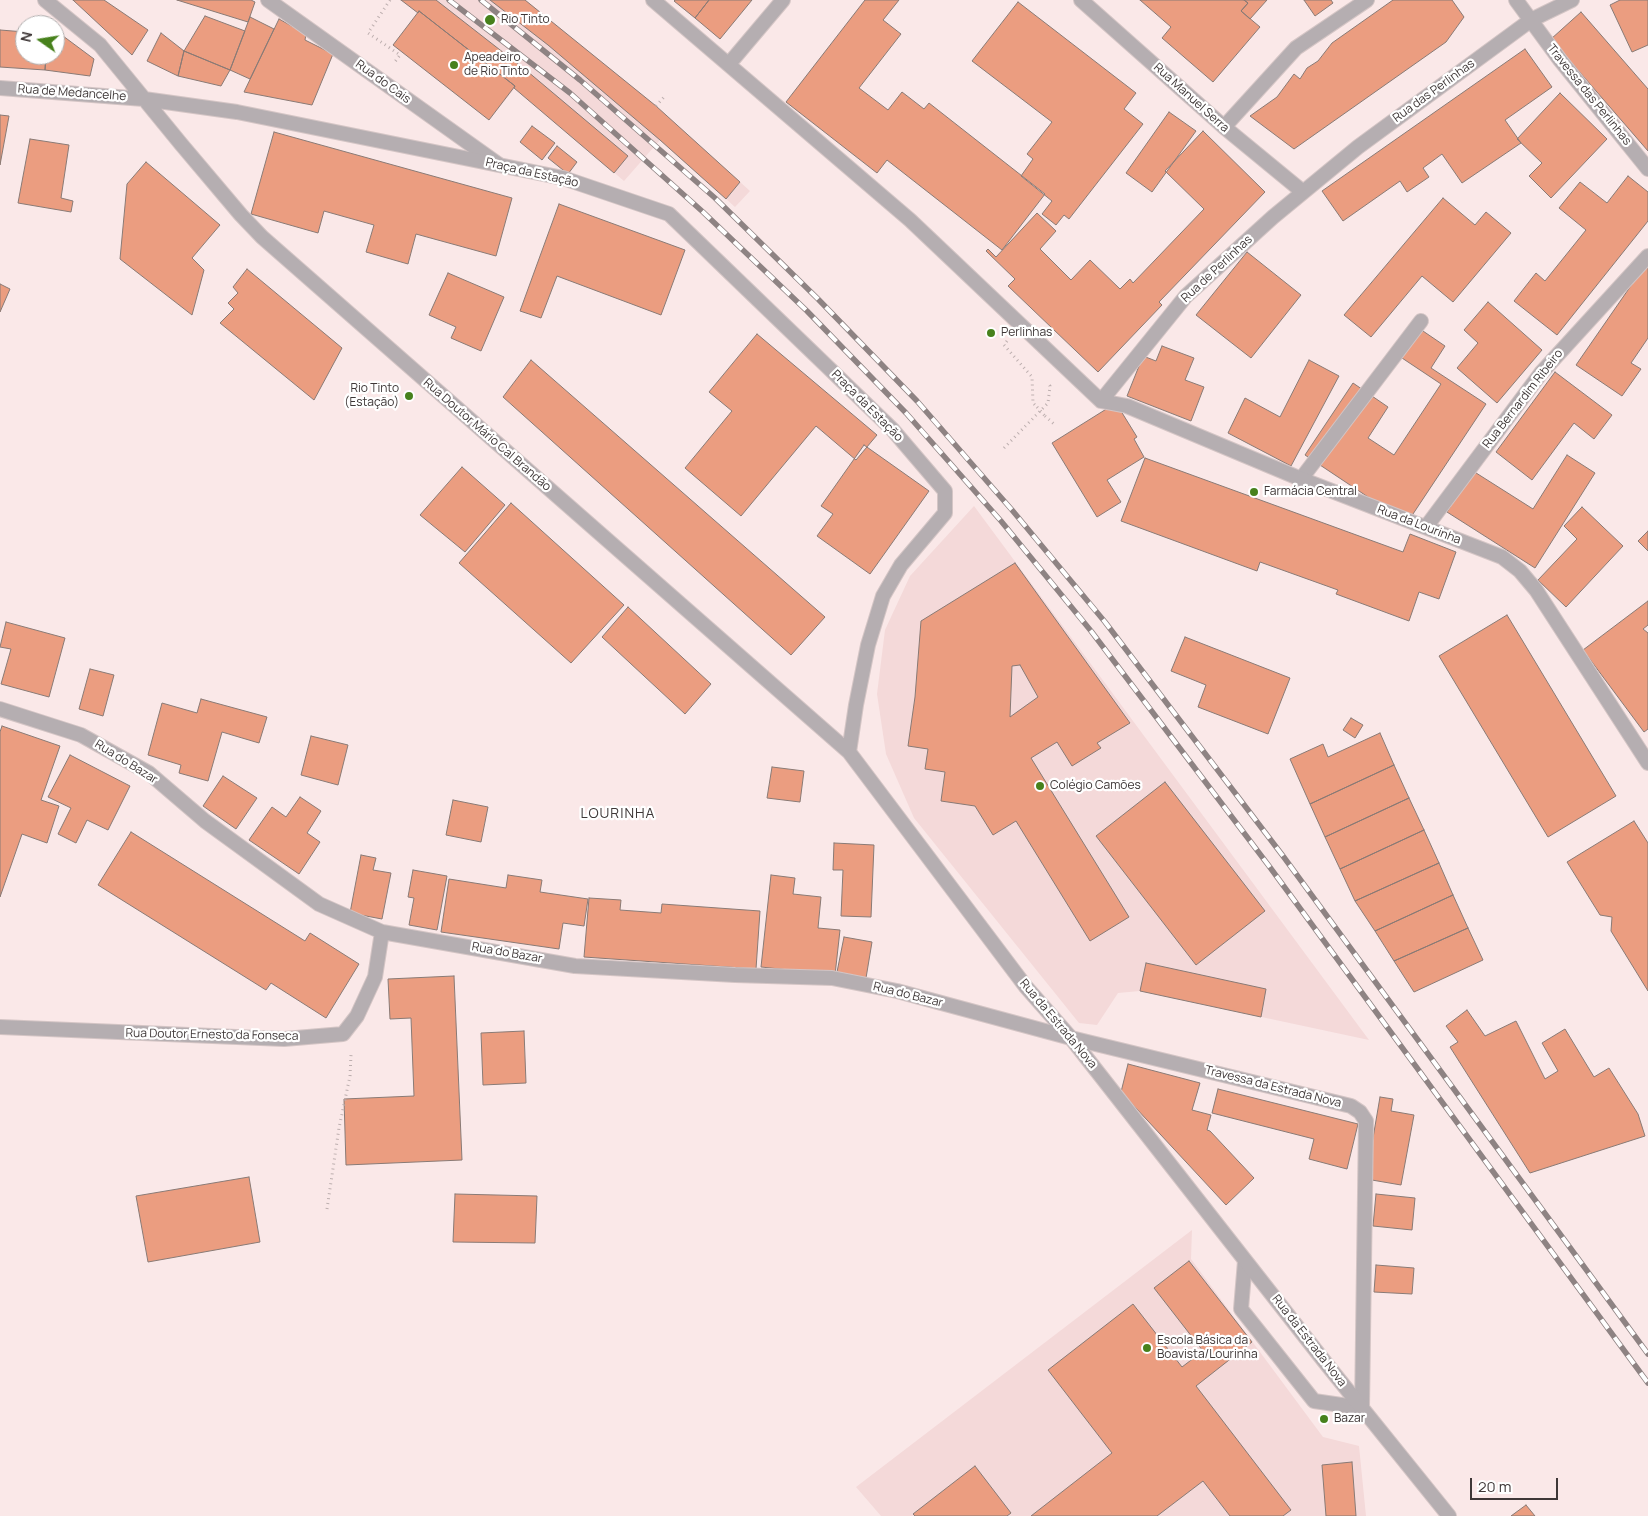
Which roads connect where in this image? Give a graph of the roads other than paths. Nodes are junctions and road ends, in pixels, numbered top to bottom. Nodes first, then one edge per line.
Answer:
1 (45, 0) edge
2 (268, 0) edge
3 (653, 0) edge
4 (783, 0) edge
5 (1081, 0) edge
6 (1366, 0) edge
7 (1516, 0) edge
8 (1572, 0) edge
9 (1531, 20) junction
10 (729, 64) junction
11 (0, 88) edge
12 (144, 98) junction
13 (1224, 127) junction
14 (498, 164) junction
15 (1648, 169) edge
16 (1303, 192) junction
17 (1648, 256) edge
18 (1421, 321) dead end
19 (1101, 401) junction
20 (1301, 479) junction
21 (1426, 527) junction
22 (0, 709) edge
23 (849, 752) junction
24 (1648, 763) edge
25 (382, 932) junction
26 (0, 1027) edge
27 (1071, 1038) junction
28 (1245, 1261) junction
29 (1362, 1408) junction
30 (1449, 1516) edge

1 - 12 street
2 - 14 street, Rua do Cais
3 - 10 street
4 - 10 street
5 - 13 street, Rua Manuel Serra
6 - 13 street
7 - 9 street, Travessa das Perlinhas
8 - 9 street, Rua das Perlinhas
9 - 15 street, Travessa das Perlinhas
9 - 16 street, Rua das Perlinhas
10 - 19 street
11 - 12 street, Rua de Medancelhe
12 - 14 street, Praça da Estação
12 - 23 street, Rua Doutor Mário Cal Brandão
13 - 16 street, Rua Manuel Serra
14 - 23 street, Praça da Estação
16 - 19 street, Rua de Perlinhas
17 - 21 street, Rua Bernardim Ribeiro
18 - 20 street
19 - 20 street, Rua da Lourinha
20 - 21 street, Rua da Lourinha
21 - 24 street, Rua da Lourinha
22 - 25 street, Rua do Bazar
23 - 27 street, Rua da Estrada Nova
25 - 26 street, Rua Doutor Ernesto da Fonseca
25 - 27 street, Rua do Bazar
27 - 28 street, Rua da Estrada Nova
27 - 29 street, Travessa da Estrada Nova
28 - 29 street, Rua da Estrada Nova
28 - 29 street
29 - 30 street, Rua da Estrada Nova

